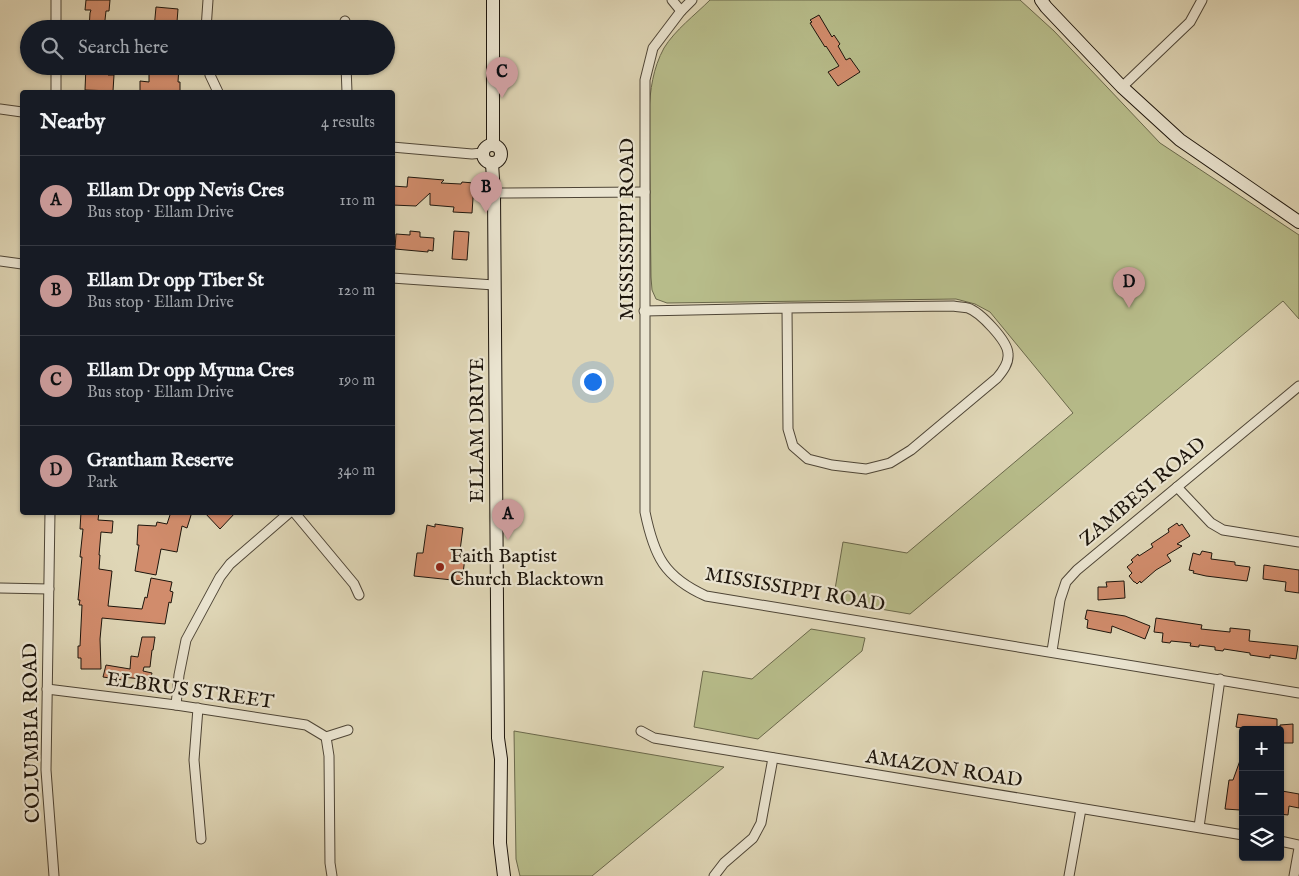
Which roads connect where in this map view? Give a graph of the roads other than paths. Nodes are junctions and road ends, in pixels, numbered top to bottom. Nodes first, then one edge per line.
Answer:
1 (56, 0) edge
2 (208, 0) edge
3 (493, 0) edge
4 (672, 0) edge
5 (692, 0) edge
6 (1202, 0) edge
7 (1041, 2) edge
8 (681, 11) junction
9 (56, 20) edge
10 (207, 20) edge
11 (56, 75) edge
12 (210, 75) edge
13 (346, 75) edge
14 (1122, 87) junction
15 (56, 90) edge
16 (217, 90) edge
17 (347, 90) edge
18 (0, 109) edge
19 (20, 112) edge
20 (493, 145) junction
21 (395, 147) edge
22 (482, 153) junction
23 (492, 164) junction
24 (645, 192) junction
25 (494, 193) junction
26 (1297, 218) edge
27 (0, 261) edge
28 (20, 264) edge
29 (395, 278) edge
30 (494, 285) junction
31 (787, 308) junction
32 (644, 311) junction
33 (1299, 386) edge
34 (1177, 487) junction
35 (50, 515) edge
36 (288, 515) edge
37 (295, 515) edge
38 (1299, 542) edge
39 (0, 588) edge
40 (49, 589) junction
41 (359, 595) dead end
42 (1052, 651) junction
43 (1220, 679) junction
44 (47, 689) junction
45 (1299, 693) edge
46 (176, 705) junction
47 (198, 708) junction
48 (348, 730) dead end
49 (641, 731) dead end
50 (326, 737) junction
51 (773, 758) junction
52 (1080, 809) junction
53 (1199, 827) junction
54 (1239, 834) edge
55 (201, 839) dead end
56 (1284, 842) edge
57 (1299, 846) edge
58 (54, 876) edge
59 (332, 876) edge
60 (504, 876) edge
61 (714, 876) edge
62 (1070, 876) edge
63 (1294, 876) edge

1 - 9 street
2 - 10 street
3 - 20 street
4 - 8 street
5 - 8 street, MISSISSIPPI ROAD
6 - 14 street
7 - 14 street
8 - 24 street, MISSISSIPPI ROAD
11 - 15 street
12 - 16 street
13 - 17 street
14 - 26 street
18 - 19 street
20 - 22 street
20 - 23 street
21 - 22 street
22 - 23 street
23 - 25 street, ELLAM DRIVE
24 - 25 street
24 - 32 street, MISSISSIPPI ROAD
25 - 30 street, ELLAM DRIVE
27 - 28 street
29 - 30 street
30 - 60 street, ELLAM DRIVE
31 - 31 street
31 - 32 street
32 - 42 street, MISSISSIPPI ROAD
33 - 34 street, ZAMBESI ROAD
34 - 38 street
34 - 42 street, ZAMBESI ROAD
35 - 40 street, COLUMBIA ROAD
36 - 46 street
37 - 41 street
39 - 40 street
40 - 44 street, COLUMBIA ROAD
42 - 43 street, MISSISSIPPI ROAD
43 - 45 street, MISSISSIPPI ROAD
43 - 53 street
44 - 46 street, ELBRUS STREET
44 - 58 street, COLUMBIA ROAD
46 - 47 street, ELBRUS STREET
47 - 50 street, ELBRUS STREET
47 - 55 street
48 - 50 street
49 - 51 street, AMAZON ROAD
50 - 59 street
51 - 52 street, AMAZON ROAD
51 - 61 street
52 - 53 street, AMAZON ROAD
52 - 62 street
53 - 54 street, AMAZON ROAD
56 - 57 street
57 - 63 street

